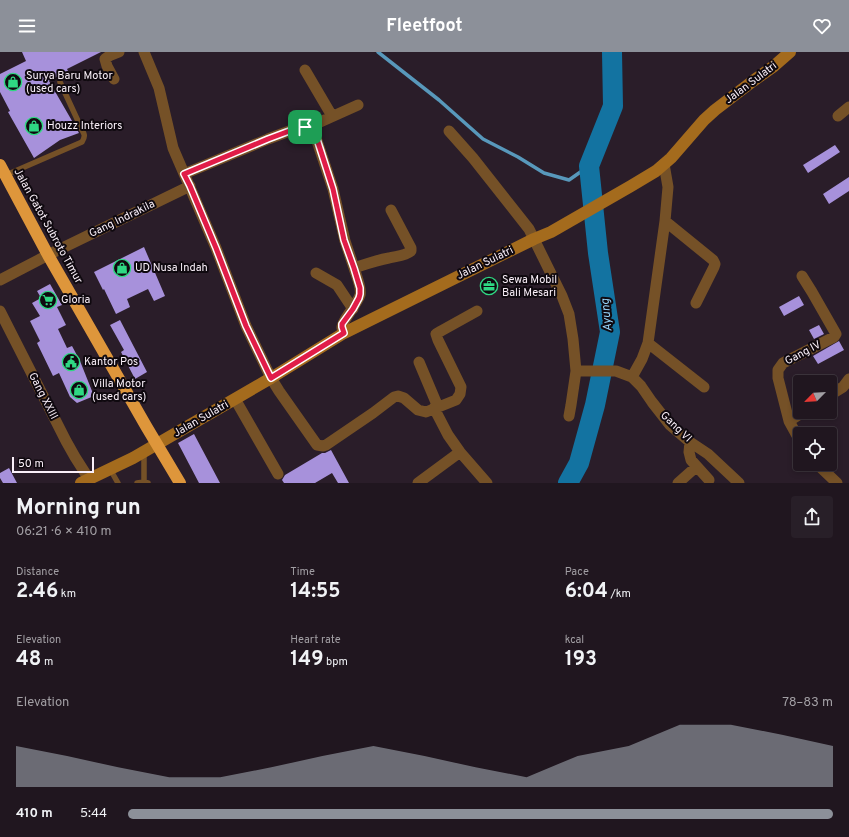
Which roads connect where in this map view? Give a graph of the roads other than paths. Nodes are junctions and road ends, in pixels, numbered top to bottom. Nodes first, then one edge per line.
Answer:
1 (119, 52) edge
2 (144, 52) edge
3 (790, 52) edge
4 (305, 70) dead end
5 (114, 79) dead end
6 (60, 82) dead end
7 (358, 105) dead end
8 (849, 107) edge
9 (332, 116) junction
10 (838, 116) dead end
11 (309, 127) junction
12 (449, 131) dead end
13 (664, 164) junction
14 (3, 170) edge
15 (184, 174) junction
16 (190, 186) junction
17 (391, 210) dead end
18 (665, 221) junction
19 (534, 239) junction
20 (52, 253) junction
21 (354, 268) junction
22 (316, 273) dead end
23 (802, 276) dead end
24 (0, 280) edge
25 (696, 303) dead end
26 (353, 309) junction
27 (0, 311) edge
28 (477, 311) dead end
29 (344, 333) junction
30 (648, 343) junction
31 (419, 362) dead end
32 (576, 371) junction
33 (632, 377) junction
34 (271, 378) junction
35 (849, 379) edge
36 (704, 387) dead end
37 (837, 391) edge
38 (235, 399) junction
39 (436, 407) junction
40 (569, 416) dead end
41 (793, 418) edge
42 (789, 421) junction
43 (793, 428) edge
44 (690, 442) junction
45 (157, 444) junction
46 (144, 452) junction
47 (460, 452) junction
48 (696, 467) junction
49 (110, 469) junction
50 (824, 471) edge
51 (278, 474) dead end
52 (709, 480) dead end
53 (85, 481) edge
54 (146, 482) edge
55 (118, 483) edge
56 (137, 483) edge
57 (180, 483) edge
58 (418, 483) edge
59 (487, 483) edge
60 (678, 483) edge
61 (739, 483) edge
62 (837, 483) edge

1 - 5 street
2 - 15 street
3 - 13 main road, Jalan Sulatri
4 - 9 street
6 - 14 lane
7 - 9 street
8 - 10 street
9 - 11 street
11 - 15 street
11 - 21 street
12 - 19 street
13 - 18 street
13 - 19 main road, Jalan Sulatri
14 - 20 highway, Jalan Gatot Subroto Timur
15 - 16 street
16 - 20 street, Gang Indrakila
16 - 34 street
17 - 21 street
18 - 25 street
18 - 30 street
19 - 29 main road, Jalan Sulatri
19 - 32 street
20 - 24 street, Gang Indrakila
20 - 45 highway, Jalan Gatot Subroto Timur
21 - 26 street
22 - 26 street
23 - 42 street, Gang IV
26 - 29 street
27 - 53 street, Gang XXIII
28 - 39 street
29 - 34 main road, Jalan Sulatri
30 - 33 street
30 - 36 street
31 - 39 street
32 - 33 street, Gang VI
32 - 40 street
33 - 44 street, Gang VI
34 - 38 main road, Jalan Sulatri
34 - 39 street
35 - 37 street
38 - 45 main road, Jalan Sulatri
38 - 51 street
39 - 47 street
41 - 42 street
42 - 43 street, Gang IV
44 - 48 street
44 - 61 street, Gang VI
45 - 46 main road, Jalan Sulatri
45 - 57 highway, Jalan Gatot Subroto Timur
46 - 49 main road, Jalan Sulatri
46 - 54 lane
47 - 58 street
47 - 59 street
48 - 52 street
48 - 60 street
49 - 53 main road, Jalan Sulatri
49 - 55 lane
50 - 62 street
54 - 56 lane

